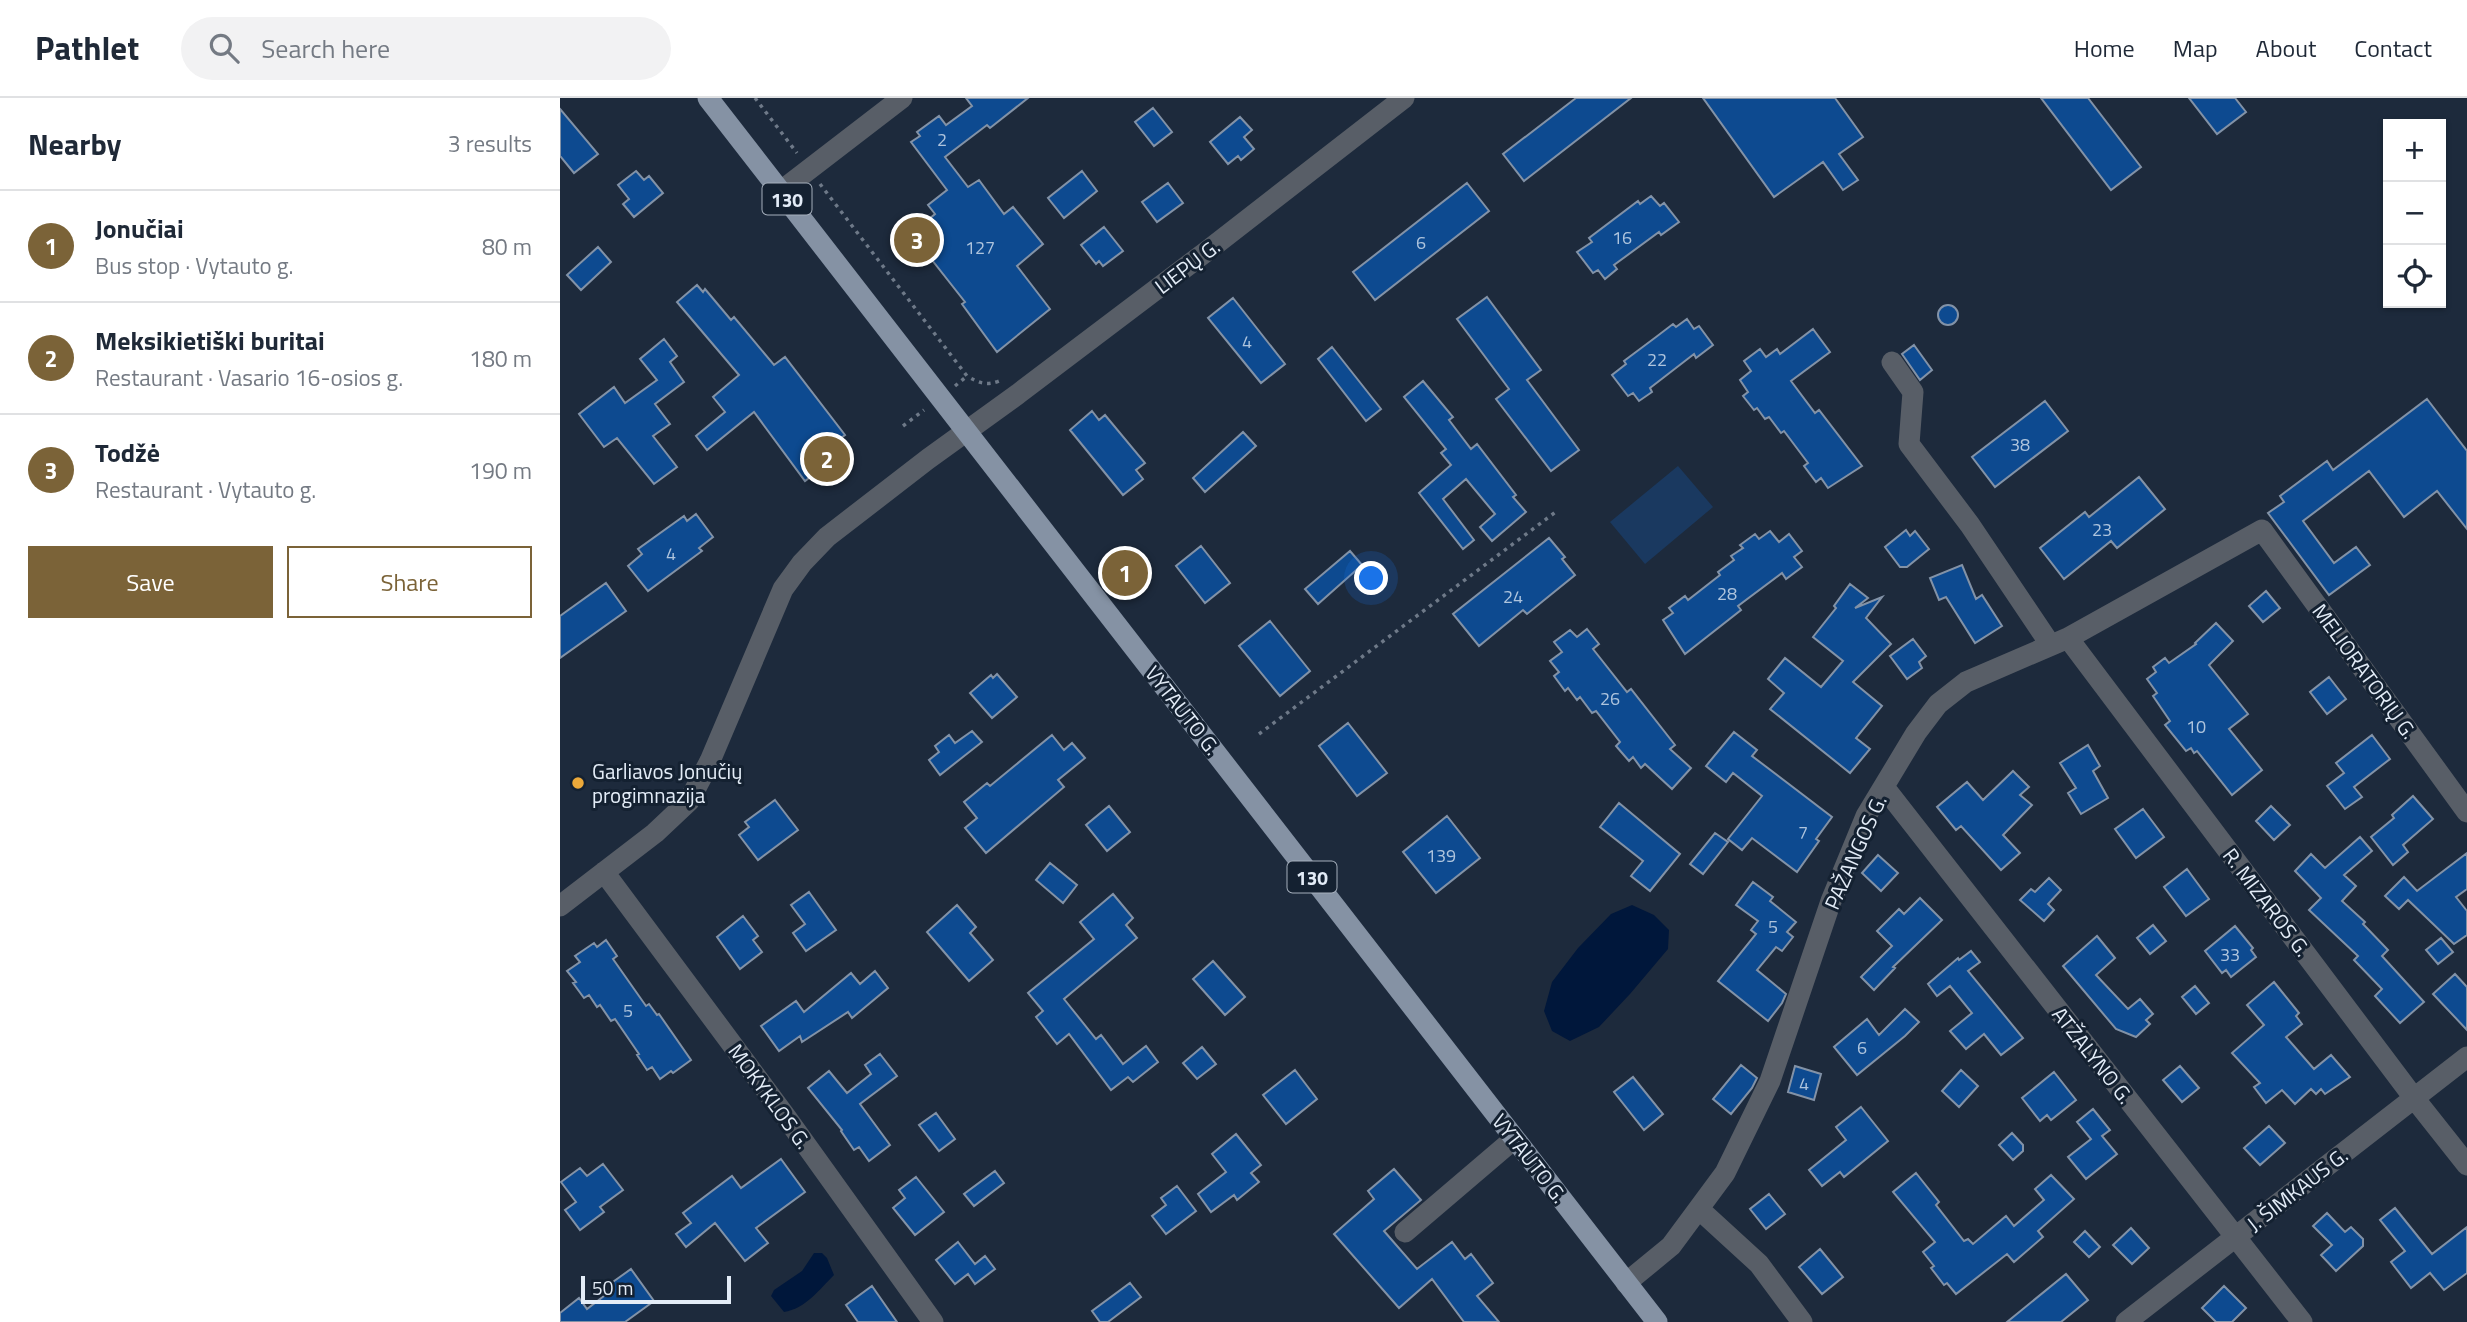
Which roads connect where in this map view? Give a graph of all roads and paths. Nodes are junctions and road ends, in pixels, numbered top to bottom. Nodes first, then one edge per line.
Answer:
1 (708, 98) edge
2 (755, 98) edge
3 (902, 98) edge
4 (1404, 98) edge
5 (809, 170) junction
6 (782, 191) junction
7 (1892, 362) dead end
8 (1018, 394) junction
9 (967, 431) junction
10 (1557, 511) dead end
11 (2262, 530) joint
12 (2059, 641) junction
13 (1259, 734) dead end
14 (1884, 787) junction
15 (2467, 812) edge
16 (604, 872) junction
17 (560, 906) edge
18 (2467, 1056) edge
19 (2414, 1098) junction
20 (1514, 1139) junction
21 (2467, 1165) edge
22 (1700, 1210) junction
23 (1405, 1232) dead end
24 (2235, 1238) junction
25 (1626, 1283) junction
26 (933, 1322) edge
27 (1657, 1322) edge
28 (1802, 1322) edge
29 (2126, 1322) edge
30 (2302, 1322) edge

1 - 6 main road, VYTAUTO G. / 130
2 - 5 path
3 - 5 street
4 - 8 street, LIEPŲ G.
5 - 6 street
5 - 8 path
6 - 9 main road, VYTAUTO G. / 130
7 - 12 street, R. MIZAROS G.
8 - 9 street, LIEPŲ G.
9 - 16 street, LIEPŲ G.
9 - 20 main road, VYTAUTO G. / 130
10 - 13 path
11 - 12 street, PAŽANGOS G.
11 - 15 street, MELIORATORIŲ G.
12 - 14 street, PAŽANGOS G.
12 - 19 street, R. MIZAROS G.
14 - 22 street, PAŽANGOS G.
14 - 24 street, ATŽALYNO G.
16 - 17 street, LIEPŲ G.
16 - 26 street, MOKYKLOS G.
18 - 19 street, J. ŠIMKAUS G.
19 - 21 street, R. MIZAROS G.
19 - 24 street, J. ŠIMKAUS G.
20 - 23 street
20 - 25 main road, VYTAUTO G. / 130
22 - 25 street, PAŽANGOS G.
22 - 28 street
24 - 29 street, J. ŠIMKAUS G.
24 - 30 street, ATŽALYNO G.
25 - 27 main road, VYTAUTO G. / 130

